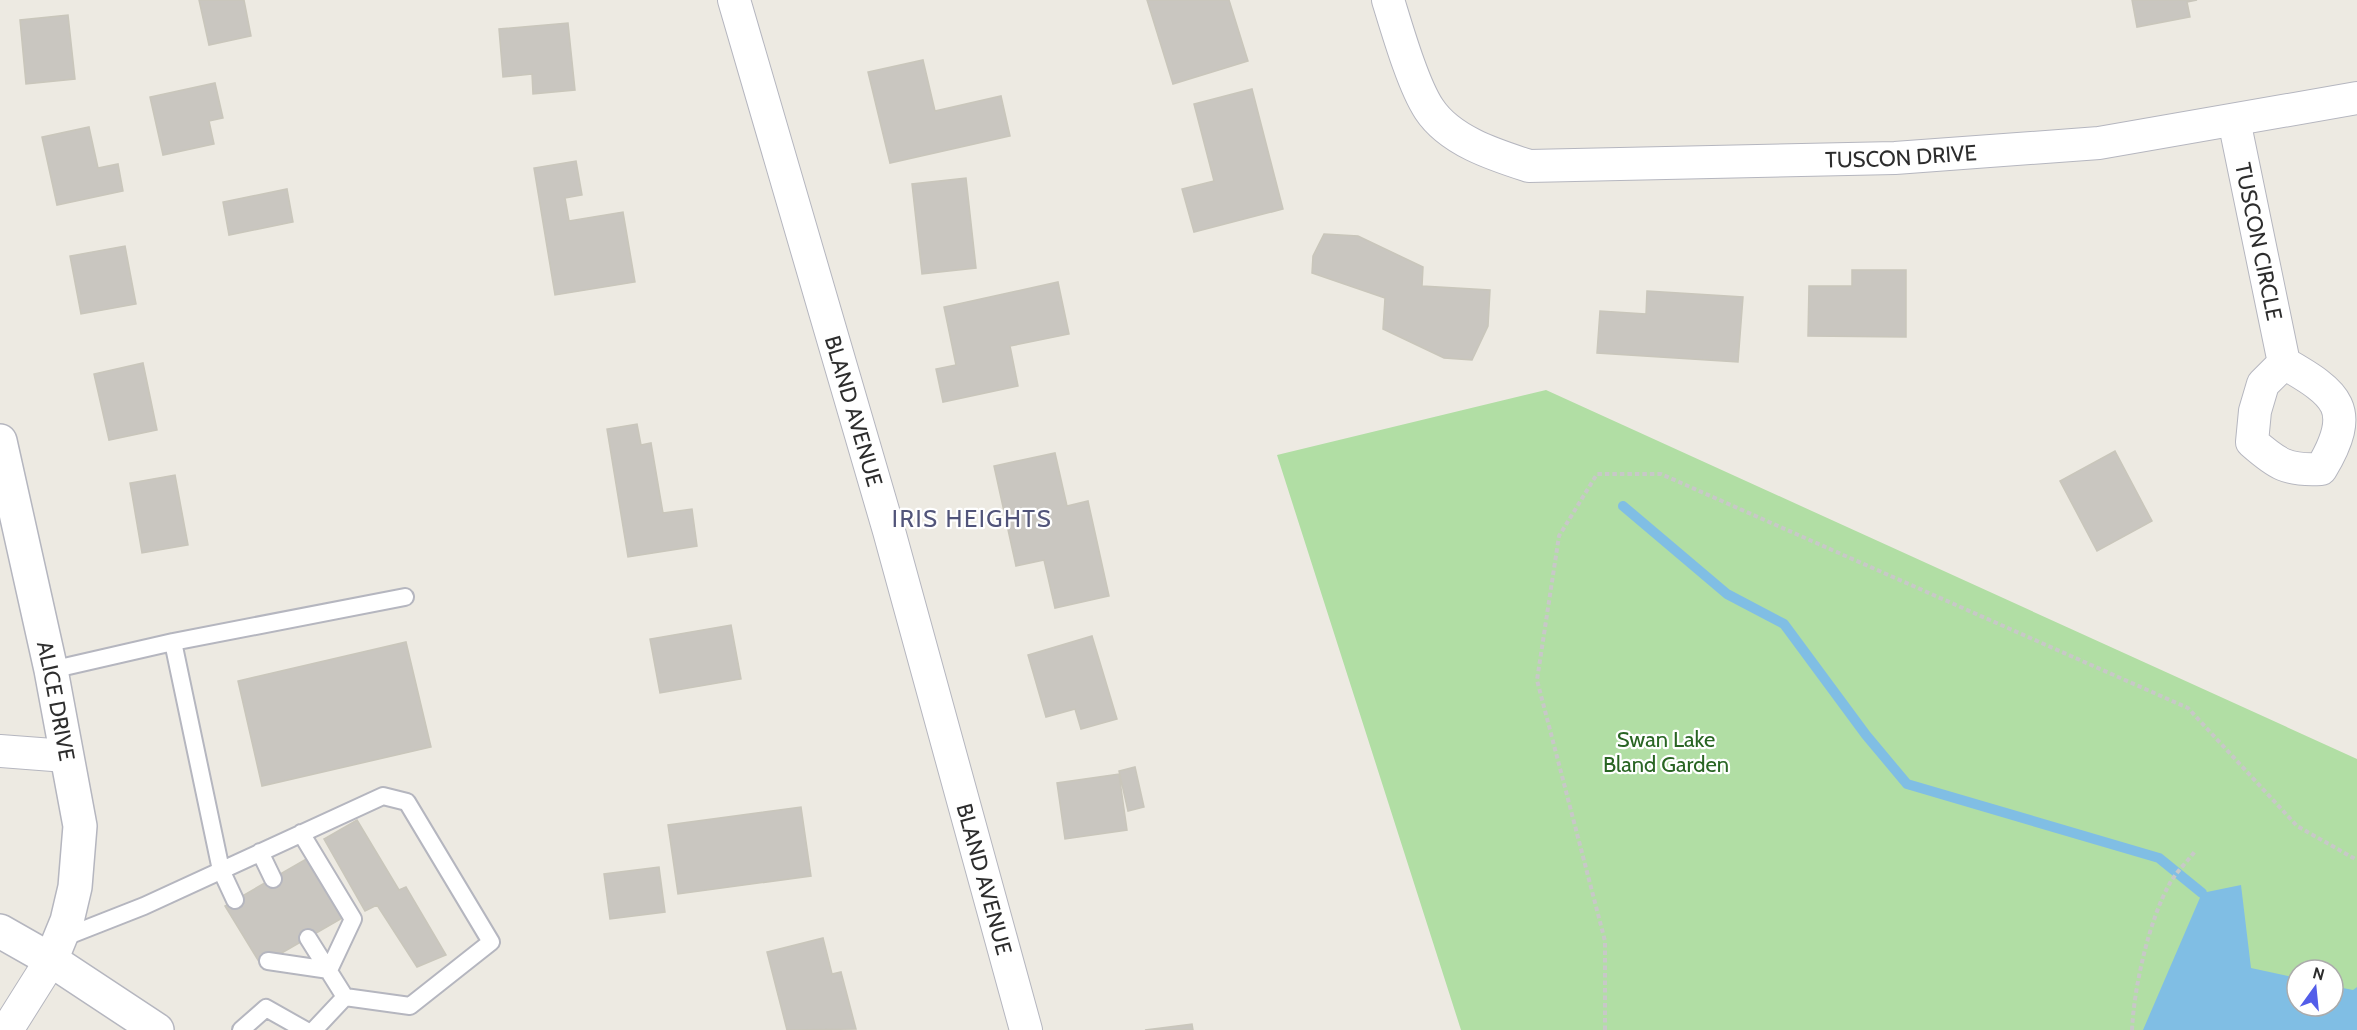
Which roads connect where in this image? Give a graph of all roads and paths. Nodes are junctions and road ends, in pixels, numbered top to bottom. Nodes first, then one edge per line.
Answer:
1 (734, 0) edge
2 (1388, 0) edge
3 (2357, 99) edge
4 (2234, 120) junction
5 (2284, 363) dead end
6 (0, 441) edge
7 (405, 597) dead end
8 (173, 642) junction
9 (51, 670) junction
10 (0, 751) edge
11 (66, 756) junction
12 (301, 832) junction
13 (2196, 850) dead end
14 (260, 852) junction
15 (2357, 860) edge
16 (221, 870) junction
17 (273, 879) dead end
18 (235, 900) dead end
19 (0, 931) edge
20 (308, 938) dead end
21 (55, 950) junction
22 (268, 961) dead end
23 (329, 970) junction
24 (345, 997) junction
25 (7, 1030) edge
26 (157, 1030) edge
27 (241, 1030) edge
28 (305, 1030) edge
29 (314, 1030) edge
30 (1026, 1030) edge
31 (1605, 1030) edge
32 (2132, 1030) edge

1 - 30 street, BLAND AVENUE
2 - 4 street, TUSCON DRIVE
3 - 4 street, TUSCON DRIVE
4 - 5 street, TUSCON CIRCLE
6 - 9 main road, ALICE DRIVE
7 - 8 lane
8 - 9 lane
8 - 16 lane
9 - 11 main road, ALICE DRIVE
10 - 11 street
11 - 21 main road, ALICE DRIVE
12 - 14 lane
12 - 23 lane
12 - 24 lane
13 - 32 path
14 - 16 lane
14 - 17 lane
15 - 31 path
16 - 18 lane
16 - 21 lane
19 - 21 main road
20 - 23 lane
21 - 25 street
21 - 26 main road
22 - 23 lane
23 - 24 lane
24 - 29 lane
27 - 28 lane

